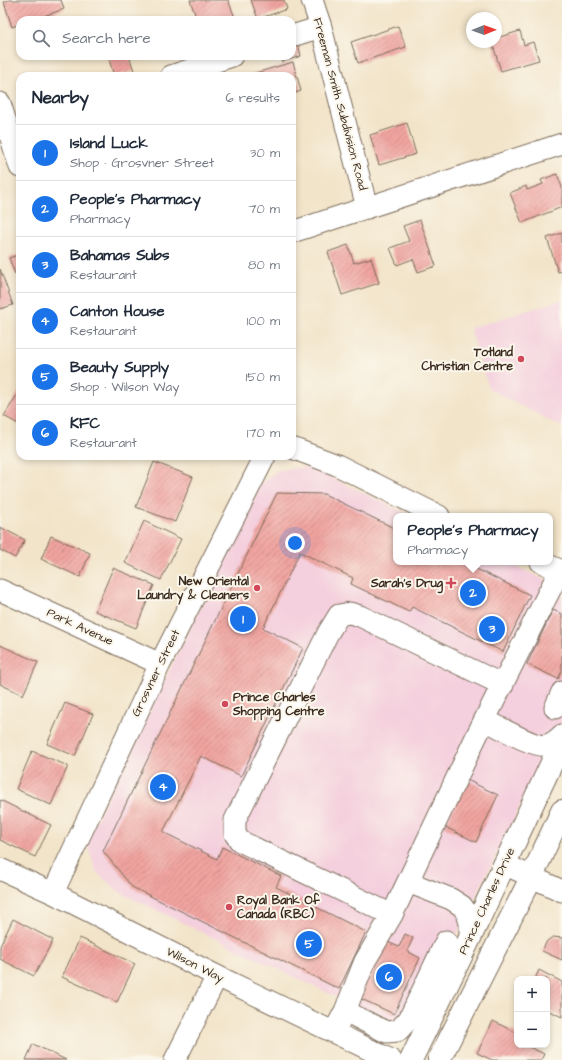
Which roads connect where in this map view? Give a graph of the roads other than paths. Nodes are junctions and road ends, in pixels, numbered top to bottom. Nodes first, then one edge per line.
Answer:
1 (312, 0) edge
2 (321, 27) junction
3 (296, 35) edge
4 (220, 60) edge
5 (183, 72) edge
6 (0, 103) edge
7 (562, 144) edge
8 (16, 154) edge
9 (367, 208) junction
10 (296, 231) edge
11 (296, 450) edge
12 (263, 460) edge
13 (433, 513) edge
14 (554, 567) edge
15 (0, 590) edge
16 (556, 594) edge
17 (160, 664) junction
18 (503, 684) junction
19 (485, 720) junction
20 (562, 735) edge
21 (562, 741) edge
22 (562, 811) edge
23 (504, 864) junction
24 (0, 868) edge
25 (532, 876) junction
26 (408, 882) junction
27 (562, 890) edge
28 (53, 893) junction
29 (392, 915) junction
30 (470, 938) junction
31 (446, 941) dead end
32 (217, 976) junction
33 (345, 1011) junction
34 (334, 1032) junction
35 (175, 1060) edge
36 (391, 1060) edge
37 (411, 1060) edge
38 (439, 1060) edge

1 - 2 street, Freeman Smith Subdivision Road
2 - 3 street
2 - 9 street, Freeman Smith Subdivision Road
4 - 5 street
6 - 8 street
7 - 9 street
9 - 10 street
11 - 13 street
12 - 17 street, Grosvner Street
14 - 16 street
15 - 17 street, Park Avenue
16 - 18 street
17 - 28 street, Grosvner Street
18 - 19 street
18 - 29 street
19 - 20 street
19 - 26 street
21 - 23 highway, Prince Charles Drive
22 - 25 highway
23 - 25 street
23 - 30 highway, Prince Charles Drive
24 - 28 street, Wilson Way
25 - 27 street
25 - 38 highway
26 - 29 street
26 - 30 street
28 - 32 street, Wilson Way
29 - 33 street
30 - 37 highway, Prince Charles Drive
31 - 33 street
32 - 34 street, Wilson Way
32 - 35 street
33 - 34 street
34 - 36 street, Wilson Way

